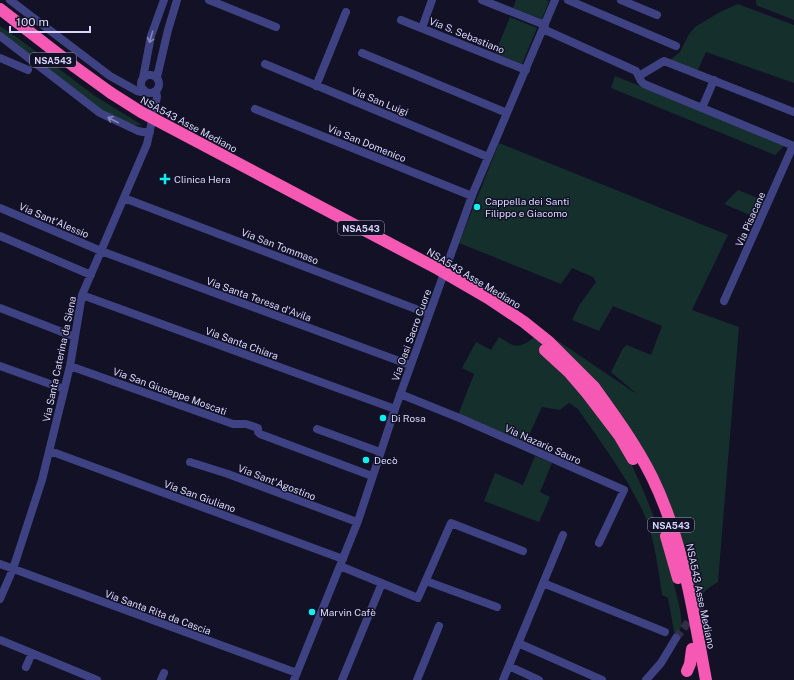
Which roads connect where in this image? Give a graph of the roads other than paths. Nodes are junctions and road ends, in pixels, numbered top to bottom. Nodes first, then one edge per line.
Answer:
1 (10, 0) edge
2 (164, 0) edge
3 (177, 0) edge
4 (209, 0) edge
5 (432, 0) edge
6 (482, 0) edge
7 (555, 0) edge
8 (568, 0) edge
9 (621, 0) edge
10 (0, 9) edge
11 (346, 12) dead end
12 (657, 15) dead end
13 (0, 18) edge
14 (401, 20) dead end
15 (276, 27) dead end
16 (544, 27) junction
17 (422, 28) junction
18 (0, 36) edge
19 (676, 46) dead end
20 (362, 53) dead end
21 (0, 58) edge
22 (265, 64) dead end
23 (28, 70) dead end
24 (526, 70) junction
25 (638, 76) junction
26 (157, 77) junction
27 (143, 78) junction
28 (714, 80) junction
29 (316, 86) junction
30 (150, 92) junction
31 (109, 96) junction
32 (702, 108) junction
33 (255, 109) dead end
34 (794, 112) edge
35 (507, 113) junction
36 (150, 132) junction
37 (793, 146) edge
38 (488, 157) junction
39 (472, 196) junction
40 (124, 198) junction
41 (0, 208) edge
42 (0, 236) edge
43 (101, 251) junction
44 (91, 275) junction
45 (82, 295) junction
46 (724, 301) dead end
47 (0, 308) edge
48 (429, 314) junction
49 (75, 337) junction
50 (410, 365) junction
51 (0, 366) edge
52 (70, 366) junction
53 (64, 389) junction
54 (590, 390) junction
55 (400, 394) junction
56 (395, 409) junction
57 (317, 429) dead end
58 (50, 451) junction
59 (380, 452) junction
60 (190, 462) dead end
61 (372, 476) junction
62 (357, 522) junction
63 (563, 535) dead end
64 (599, 543) dead end
65 (523, 551) dead end
66 (341, 563) junction
67 (0, 564) edge
68 (12, 569) junction
69 (426, 581) junction
70 (543, 583) junction
71 (382, 584) junction
72 (0, 599) edge
73 (497, 607) dead end
74 (439, 626) dead end
75 (665, 632) dead end
76 (676, 638) tunnel mouth
77 (0, 640) edge
78 (518, 643) junction
79 (692, 648) junction
80 (32, 653) junction
81 (509, 666) junction
82 (26, 667) dead end
83 (687, 671) dead end
84 (296, 676) edge
85 (80, 677) edge
86 (97, 680) edge
87 (342, 680) edge
88 (417, 680) edge
89 (503, 680) edge
90 (539, 680) edge
91 (602, 680) edge
92 (646, 680) edge
93 (698, 680) edge
94 (706, 680) edge

1 - 30 street
2 -> 27 street
3 - 26 street
4 - 15 street
5 - 17 street
6 - 16 street, Via Pisacane
7 - 16 street, Via Oasi Sacro Cuore
8 - 19 street
9 - 12 street
10 - 31 highway
11 - 29 street
13 - 31 highway, NSA543
14 - 17 street, Via S. Sebastiano
16 - 24 street, Via Oasi Sacro Cuore
16 - 25 street, Via Pisacane
17 - 24 street, Via S. Sebastiano
36 -> 18 street
20 - 35 street
21 - 23 street
22 - 29 street, Via San Luigi
24 - 35 street, Via Oasi Sacro Cuore
25 - 28 street
25 - 32 street, Via Pisacane
26 - 27 street
26 - 30 street
27 - 30 street
28 - 32 street
28 - 34 street
29 - 38 street, Via San Luigi
30 - 36 street, Via Santa Caterina da Siena
31 - 54 highway, bridge
32 - 37 street, Via Pisacane
33 - 39 street, Via San Domenico
35 - 38 street, Via Oasi Sacro Cuore
36 - 40 street, Via Santa Caterina da Siena
37 - 46 street, Via Pisacane
38 - 39 street, Via Oasi Sacro Cuore
39 - 48 street, Via Oasi Sacro Cuore
40 - 43 street, Via Santa Caterina da Siena
40 - 48 street, Via San Tommaso
41 - 43 street, Via Sant'Alessio
42 - 44 street
43 - 44 street, Via Santa Caterina da Siena
43 - 50 street, Via Santa Teresa d'Avila
44 - 45 street, Via Santa Caterina da Siena
45 - 49 street, Via Santa Caterina da Siena
45 - 56 street, Via Santa Chiara
47 - 49 street
48 - 50 street, Via Oasi Sacro Cuore
49 - 52 street, Via Santa Caterina da Siena
50 - 55 street, Via Oasi Sacro Cuore
51 - 53 street
52 - 53 street, Via Santa Caterina da Siena
52 - 61 street, Via San Giuseppe Moscati
53 - 58 street, Via Santa Caterina da Siena
54 - 79 highway, NSA543 Asse Mediano / NSA543
54 - 94 highway, NSA543 Asse Mediano / NSA543
55 - 56 street, Via Oasi Sacro Cuore
55 - 64 street, Via Nazario Sauro
56 - 59 street, Via Oasi Sacro Cuore
57 - 59 street
58 - 66 street, Via San Giuliano
58 - 68 street, Via Santa Caterina da Siena
59 - 61 street, Via Oasi Sacro Cuore
60 - 62 street, Via Sant'Agostino
61 - 62 street, Via Oasi Sacro Cuore
62 - 66 street, Via Oasi Sacro Cuore
63 - 70 street
65 - 69 street
66 - 71 street, Via San Giuliano
66 - 84 street, Via Oasi Sacro Cuore
67 - 68 street, Via Santa Rita da Cascia
68 - 72 street, Via Santa Caterina da Siena
68 - 84 street, Via Santa Rita da Cascia
69 - 71 street, Via San Giuliano
69 - 73 street
70 - 75 street
70 - 78 street
71 - 87 street
74 - 88 street
76 - 92 street
77 - 80 street
78 - 81 street
78 - 91 street
79 - 83 highway
79 - 93 highway, NSA543 Asse Mediano / NSA543
80 - 82 street
80 - 85 street
81 - 89 street
81 - 90 street
85 - 86 street

